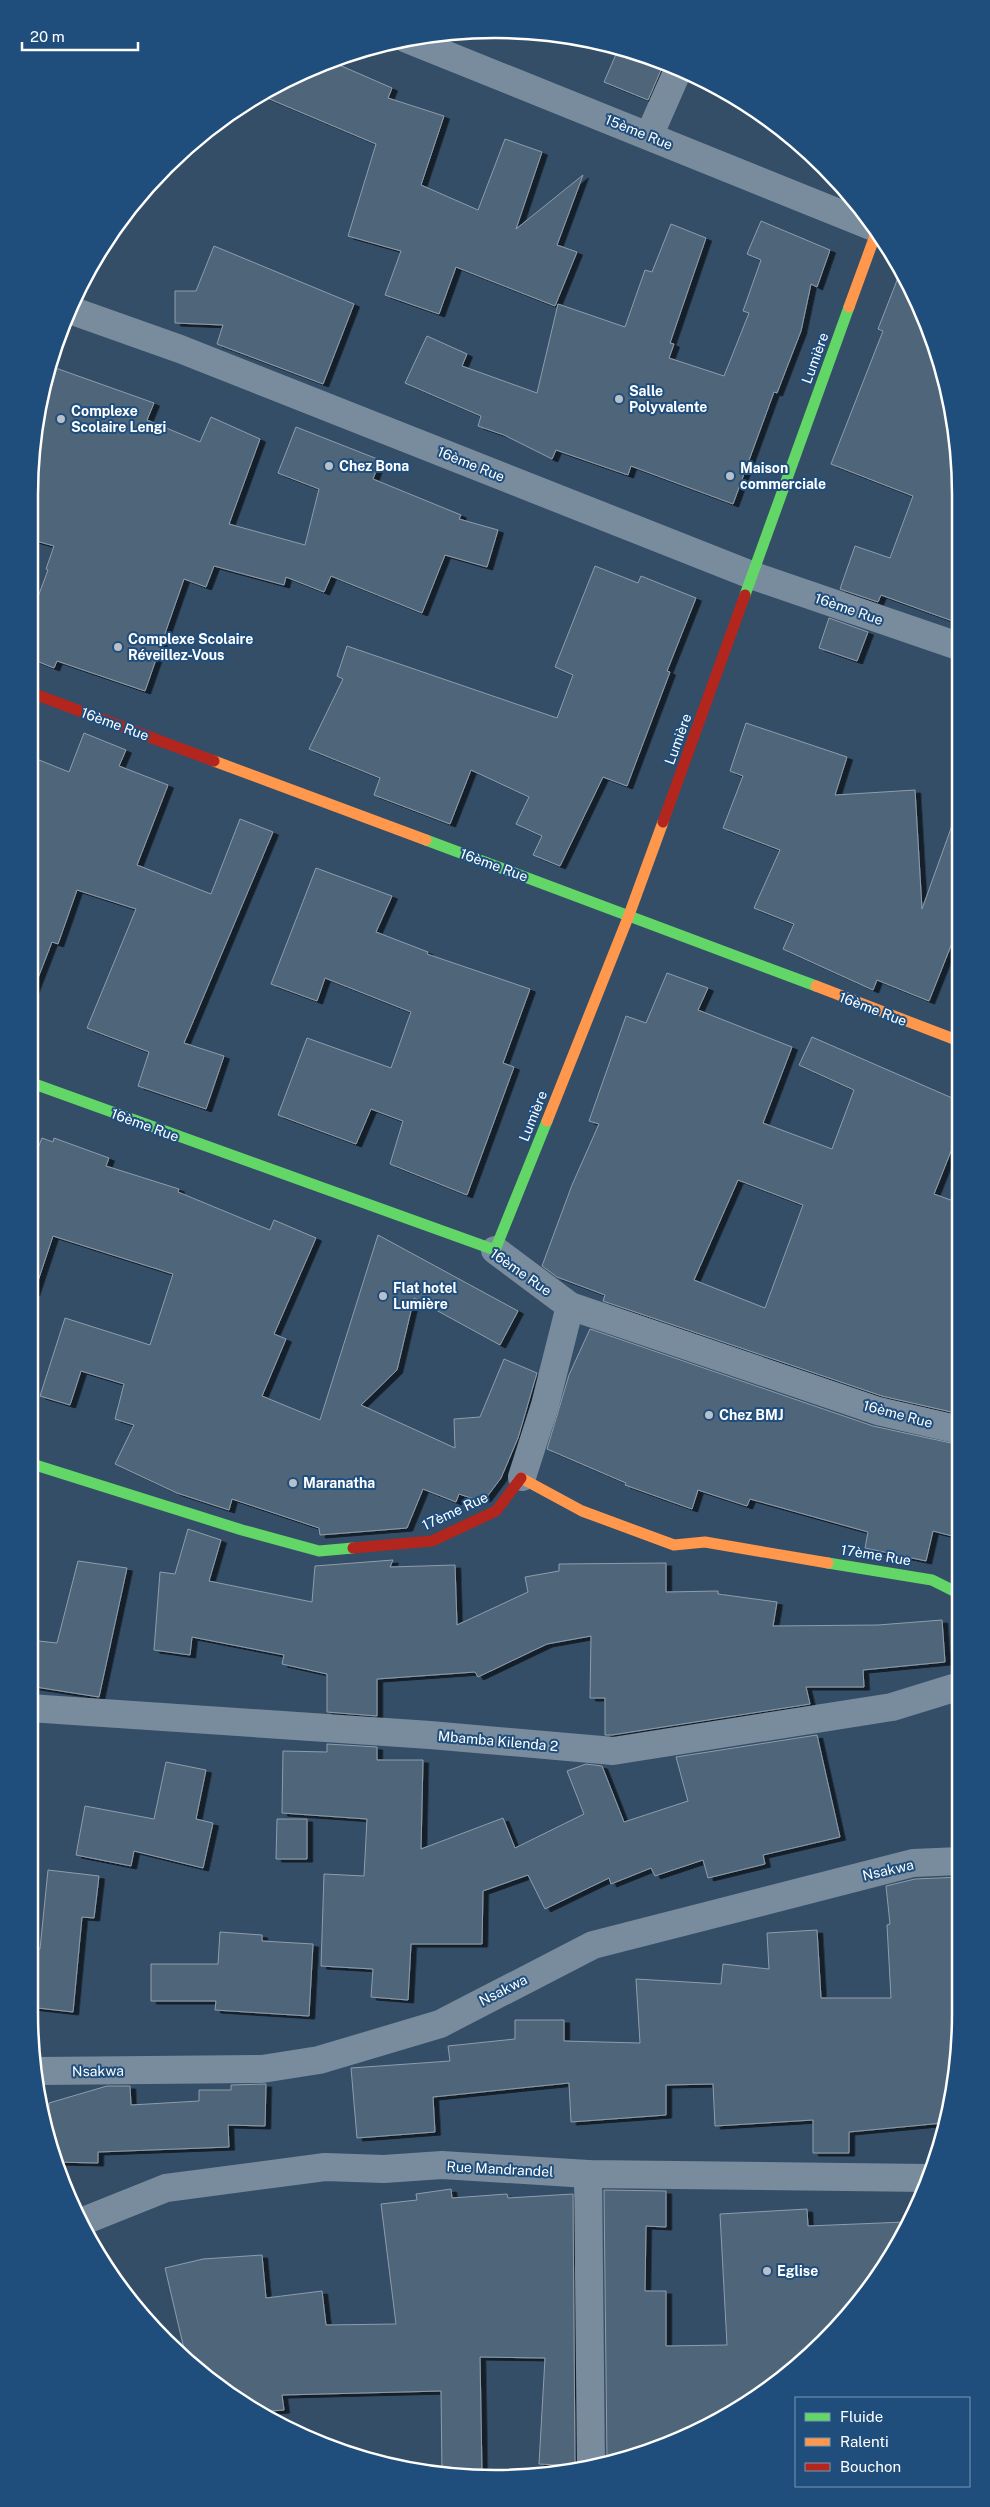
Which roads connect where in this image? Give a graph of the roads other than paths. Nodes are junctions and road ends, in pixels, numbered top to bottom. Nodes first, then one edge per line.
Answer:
1 (419, 44) edge
2 (676, 75) edge
3 (649, 136) junction
4 (862, 223) edge
5 (874, 239) edge
6 (76, 312) edge
7 (754, 576) junction
8 (952, 644) edge
9 (38, 695) edge
10 (630, 915) junction
11 (952, 1038) edge
12 (38, 1085) edge
13 (495, 1250) junction
14 (570, 1306) junction
15 (952, 1428) edge
16 (38, 1466) edge
17 (522, 1477) junction
18 (952, 1590) edge
19 (952, 1688) edge
20 (38, 1709) edge
21 (952, 1861) edge
22 (41, 2071) edge
23 (588, 2174) junction
24 (921, 2178) edge
25 (88, 2219) edge
26 (592, 2459) edge

1 - 3 street, 15ème Rue
2 - 3 street
3 - 4 street, 15ème Rue
5 - 7 street, Lumière
6 - 7 street, 16ème Rue
7 - 8 street, 16ème Rue
7 - 10 street, Lumière
9 - 10 street, 16ème Rue
10 - 11 street, 16ème Rue
10 - 13 street, Lumière
12 - 13 street, 16ème Rue
13 - 14 street, 16ème Rue
14 - 15 street, 16ème Rue
14 - 17 street
16 - 17 street, 17ème Rue
17 - 18 street, 17ème Rue
19 - 20 street, Mbamba Kilenda 2
21 - 22 street, Nsakwa
23 - 24 street, Rue Mandrandel
23 - 25 street, Rue Mandrandel
23 - 26 street

